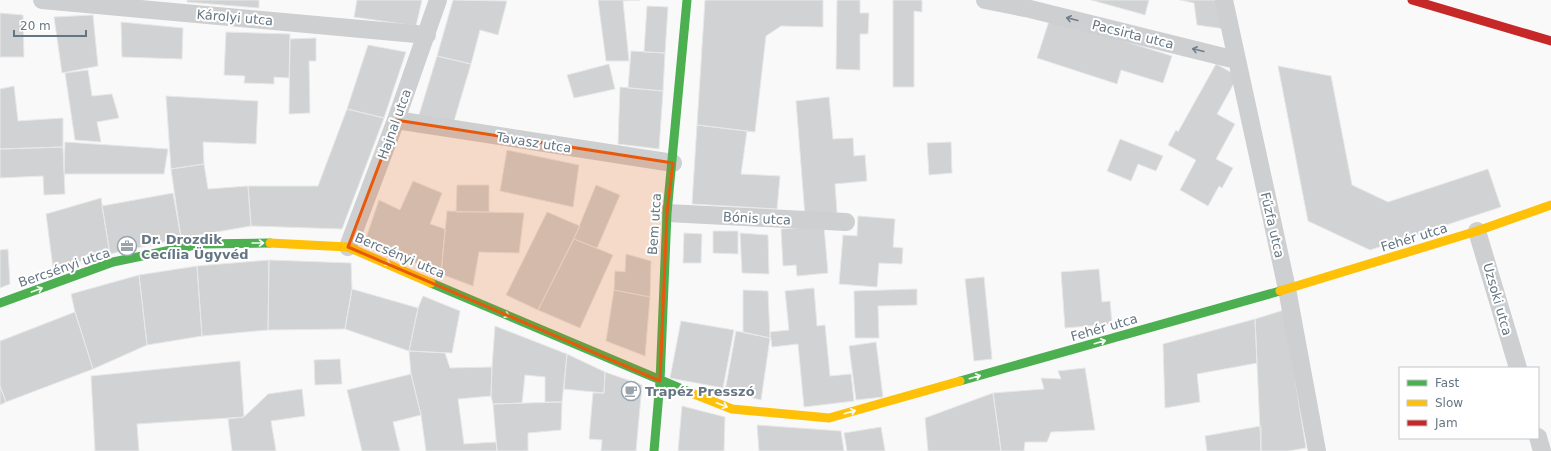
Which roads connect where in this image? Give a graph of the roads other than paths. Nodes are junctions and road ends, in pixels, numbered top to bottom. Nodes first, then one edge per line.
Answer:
1 (42, 0) edge
2 (438, 0) edge
3 (687, 0) edge
4 (985, 0) edge
5 (1224, 0) edge
6 (1412, 0) edge
7 (1032, 4) edge
8 (427, 35) junction
9 (1551, 41) edge
10 (1236, 60) junction
11 (396, 120) junction
12 (673, 163) junction
13 (1551, 205) edge
14 (667, 213) junction
15 (846, 222) dead end
16 (1477, 231) junction
17 (348, 247) junction
18 (1287, 289) junction
19 (0, 303) edge
20 (1518, 367) edge
21 (660, 381) junction
22 (1539, 439) edge
23 (654, 451) edge
24 (1317, 451) edge
25 (1542, 451) edge

1 - 8 street, Károlyi utca
2 - 8 street, Hajnal utca
3 - 12 street, Bem utca
4 - 7 street, Pacsirta utca
5 - 10 street, Fűzfa utca
6 - 9 street
10 -> 7 street, Pacsirta utca
8 - 11 street, Hajnal utca
10 - 18 street, Fűzfa utca
11 - 12 street, Tavasz utca
11 - 17 street, Hajnal utca
12 - 14 street, Bem utca
13 - 16 street, Fehér utca
14 - 15 street, Bónis utca
14 - 21 street, Bem utca
16 - 18 street, Fehér utca
16 - 20 street, Uzsoki utca
19 -> 17 street, Bercsényi utca
17 -> 21 street, Bercsényi utca
21 -> 18 street, Fehér utca
18 - 24 street, Fűzfa utca
21 - 23 street, Bem utca
22 - 25 street

